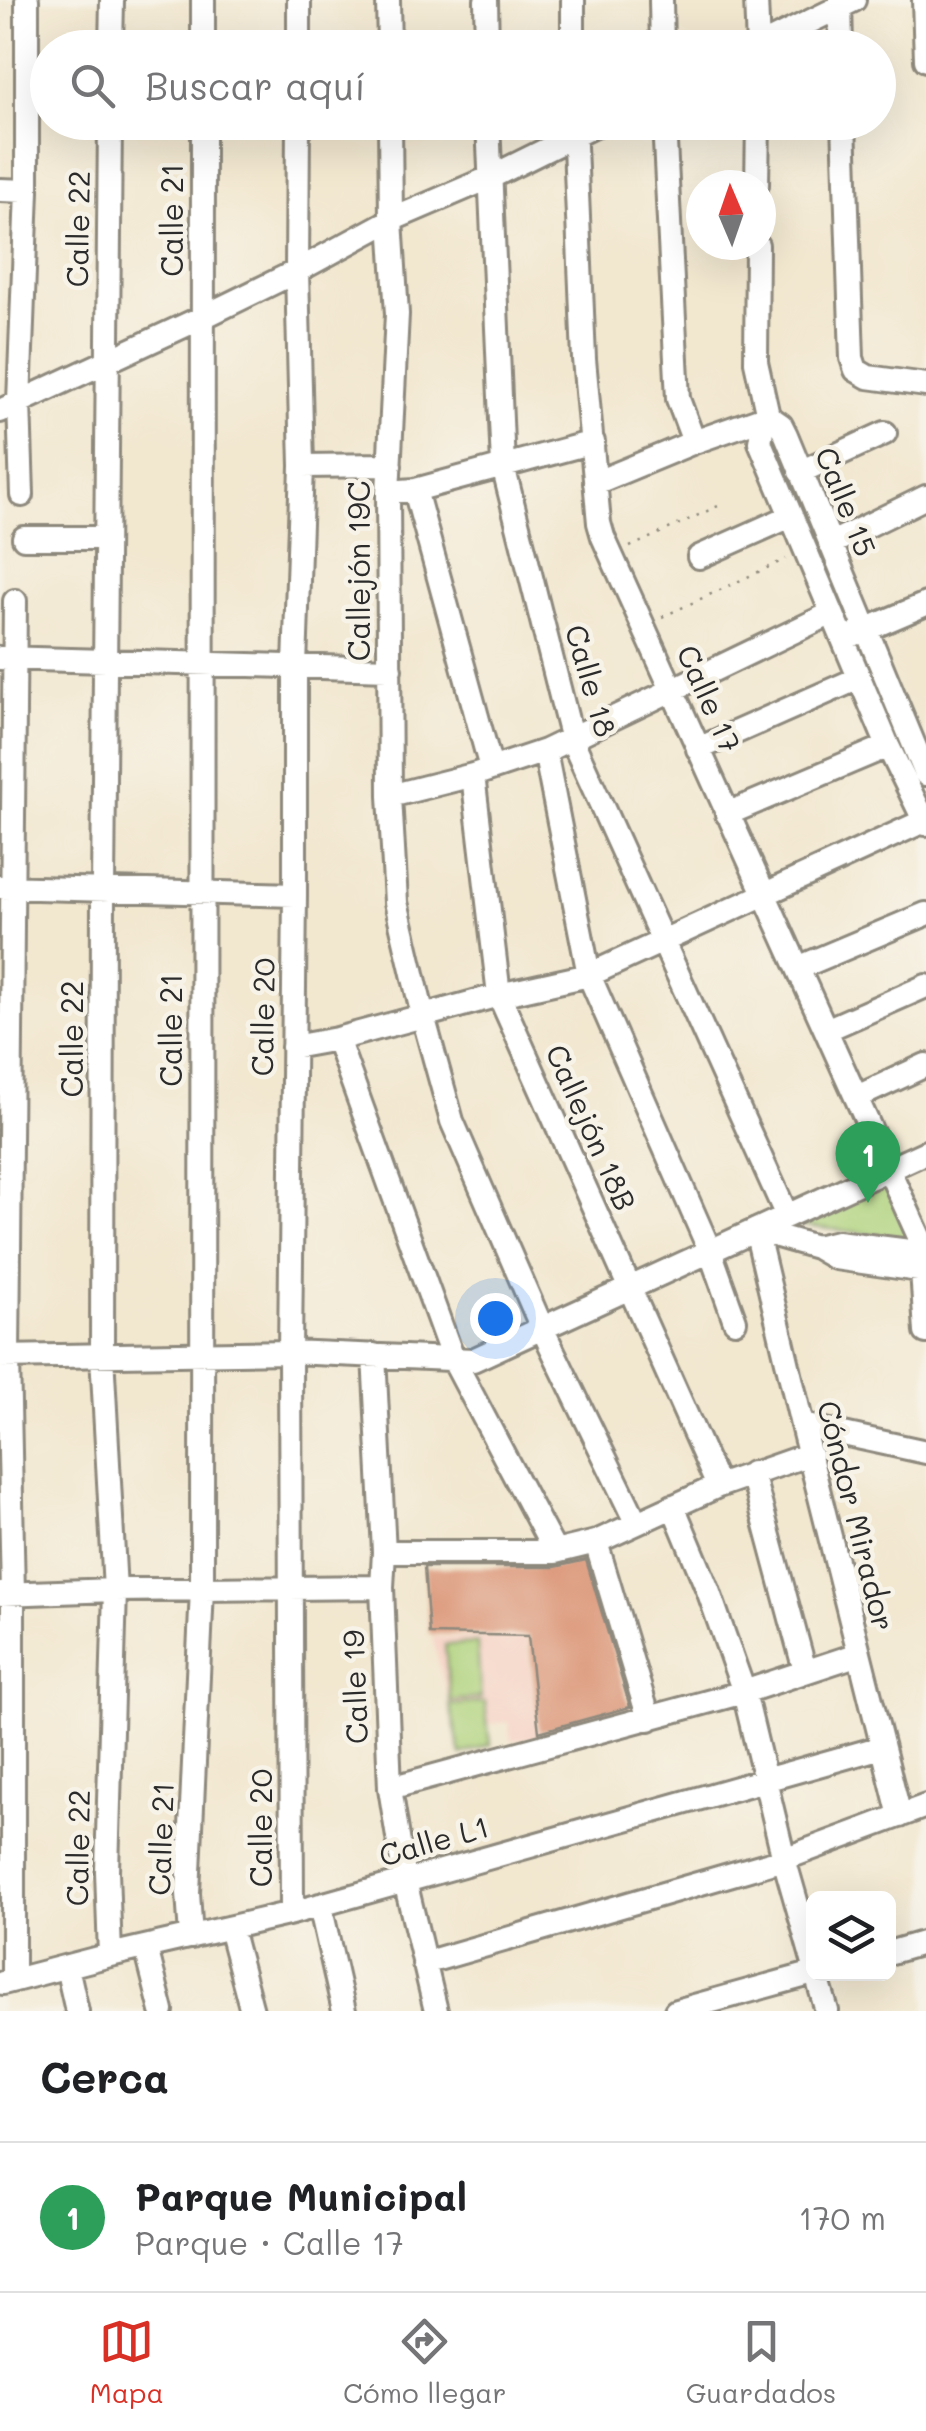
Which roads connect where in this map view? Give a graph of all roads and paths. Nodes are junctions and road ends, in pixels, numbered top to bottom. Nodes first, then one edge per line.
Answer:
1 (27, 0) edge
2 (112, 0) edge
3 (203, 0) edge
4 (299, 0) edge
5 (388, 0) edge
6 (486, 0) edge
7 (572, 0) edge
8 (662, 0) edge
9 (756, 0) edge
10 (924, 0) edge
11 (845, 2) edge
12 (111, 30) edge
13 (203, 30) edge
14 (299, 30) edge
15 (389, 30) edge
16 (487, 30) edge
17 (573, 30) edge
18 (662, 30) edge
19 (757, 30) edge
20 (791, 30) edge
21 (843, 30) edge
22 (926, 60) edge
23 (110, 140) edge
24 (203, 140) edge
25 (298, 140) edge
26 (390, 140) edge
27 (489, 140) edge
28 (555, 140) edge
29 (574, 140) edge
30 (665, 140) edge
31 (758, 140) edge
32 (845, 140) edge
33 (757, 170) edge
34 (490, 178) junction
35 (0, 190) edge
36 (28, 190) junction
37 (391, 220) junction
38 (756, 260) edge
39 (297, 272) junction
40 (203, 318) junction
41 (107, 362) junction
42 (926, 385) edge
43 (9, 407) edge
44 (768, 416) junction
45 (885, 433) dead end
46 (593, 442) junction
47 (694, 442) junction
48 (390, 465) junction
49 (302, 466) junction
50 (503, 466) junction
51 (800, 472) junction
52 (596, 484) junction
53 (415, 490) junction
54 (388, 493) junction
55 (22, 496) dead end
56 (926, 497) edge
57 (718, 506) dead end
58 (792, 516) junction
59 (24, 538) dead end
60 (106, 538) junction
61 (830, 544) junction
62 (806, 550) junction
63 (611, 556) junction
64 (699, 557) dead end
65 (15, 601) dead end
66 (926, 604) edge
67 (832, 613) junction
68 (642, 626) junction
69 (854, 634) junction
70 (6, 659) edge
71 (105, 660) junction
72 (203, 663) junction
73 (294, 666) junction
74 (390, 669) junction
75 (859, 678) junction
76 (671, 691) junction
77 (907, 735) edge
78 (572, 740) junction
79 (698, 749) junction
80 (545, 752) junction
81 (482, 772) junction
82 (926, 774) edge
83 (390, 796) junction
84 (727, 814) junction
85 (925, 822) edge
86 (7, 888) edge
87 (103, 890) junction
88 (202, 893) junction
89 (764, 894) junction
90 (296, 895) junction
91 (926, 914) edge
92 (664, 941) junction
93 (798, 968) junction
94 (589, 974) junction
95 (926, 986) edge
96 (499, 994) junction
97 (424, 1016) junction
98 (826, 1030) junction
99 (337, 1039) junction
100 (294, 1047) junction
101 (926, 1065) edge
102 (857, 1097) junction
103 (6, 1131) edge
104 (926, 1152) edge
105 (890, 1168) junction
106 (787, 1216) junction
107 (756, 1230) junction
108 (710, 1251) junction
109 (925, 1261) edge
110 (628, 1288) junction
111 (735, 1321) dead end
112 (542, 1328) junction
113 (926, 1332) edge
114 (290, 1352) junction
115 (202, 1354) junction
116 (102, 1355) junction
117 (374, 1355) junction
118 (4, 1357) edge
119 (454, 1359) junction
120 (802, 1424) junction
121 (926, 1452) edge
122 (810, 1454) junction
123 (752, 1472) junction
124 (718, 1486) junction
125 (673, 1506) junction
126 (636, 1522) junction
127 (596, 1542) junction
128 (384, 1552) junction
129 (555, 1552) junction
130 (382, 1587) junction
131 (291, 1588) junction
132 (202, 1589) junction
133 (115, 1590) junction
134 (7, 1594) edge
135 (859, 1654) junction
136 (804, 1671) junction
137 (744, 1692) junction
138 (649, 1719) junction
139 (882, 1747) junction
140 (766, 1779) junction
141 (390, 1788) junction
142 (926, 1806) edge
143 (900, 1816) junction
144 (784, 1859) junction
145 (405, 1881) junction
146 (320, 1905) junction
147 (292, 1913) junction
148 (230, 1928) junction
149 (806, 1936) edge
150 (191, 1937) junction
151 (926, 1942) edge
152 (146, 1948) junction
153 (896, 1950) edge
154 (110, 1955) junction
155 (424, 1963) junction
156 (67, 1967) junction
157 (806, 1975) edge
158 (817, 1981) edge
159 (7, 1982) edge
160 (77, 2011) edge
161 (162, 2011) edge
162 (252, 2011) edge
163 (344, 2011) edge
164 (436, 2011) edge
165 (676, 2011) edge
166 (826, 2011) edge

1 - 36 street
2 - 12 street
3 - 13 street
4 - 14 street
5 - 15 street
6 - 16 street
7 - 17 street
8 - 18 street
9 - 19 street
10 - 22 street
11 - 20 street
11 - 21 street
23 - 41 street, Calle 22
24 - 40 street, Calle 21
25 - 39 street, Calle 20
26 - 37 street, Callejón 19C
27 - 34 street, Calle 18
28 - 34 street
29 - 46 street, Calle 17
30 - 47 street
31 - 33 street
32 - 42 street
34 - 37 street
34 - 50 street, Calle 18
35 - 36 street
36 - 43 street
37 - 39 street
37 - 48 street, Callejón 19C
38 - 44 street, Calle 15
39 - 40 street
39 - 49 street, Calle 20
40 - 41 street
40 - 72 street, Calle 21
41 - 43 street
41 - 60 street, Calle 22
43 - 55 street
44 - 47 street
44 - 51 street, Calle 15
44 - 58 street
45 - 51 street
46 - 50 street
46 - 52 street, Calle 17
47 - 52 street
48 - 49 street
48 - 54 street, Callejón 19C
49 - 73 street, Calle 20
50 - 53 street
50 - 78 street, Calle 18
51 - 61 street, Calle 15
52 - 63 street, Calle 17
53 - 54 street
53 - 81 street, Callejón 18B
54 - 74 street, Callejón 19C
56 - 61 street
57 - 63 path
58 - 62 street
58 - 64 street
59 - 60 street
60 - 71 street, Calle 22
61 - 69 street, Calle 15
62 - 67 street
62 - 68 path
63 - 68 street, Calle 17
65 - 70 street
66 - 69 street
67 - 69 street
67 - 76 street
68 - 76 street, Calle 17
69 - 75 street
69 - 77 street, Calle 15
70 - 71 street
70 - 86 street
71 - 72 street
71 - 87 street, Calle 22
72 - 73 street
72 - 88 street, Calle 21
73 - 74 street
73 - 90 street, Calle 20
74 - 83 street, Callejón 19C
75 - 77 street
75 - 79 street
76 - 78 street
76 - 79 street, Calle 17
77 - 82 street, Calle 15
77 - 84 street
77 - 85 street
78 - 80 street
78 - 92 street, Calle 18
79 - 84 street, Calle 17
80 - 81 street
80 - 94 street
81 - 83 street
81 - 96 street, Callejón 18B
83 - 97 street, Callejón 19C
84 - 89 street, Calle 17
85 - 89 street
86 - 87 street
86 - 103 street
87 - 88 street
87 - 116 street, Calle 22
88 - 90 street
88 - 115 street, Calle 21
89 - 92 street
89 - 93 street, Calle 17
90 - 100 street, Calle 20
91 - 93 street
92 - 94 street
92 - 106 street, Calle 18
93 - 98 street, Calle 17
94 - 96 street
94 - 108 street
95 - 98 street
96 - 97 street
96 - 110 street, Callejón 18B
97 - 99 street
97 - 112 street, Callejón 19C
98 - 102 street, Calle 17
99 - 100 street
99 - 119 street
100 - 114 street, Calle 20
101 - 102 street
102 - 105 street, Calle 17
103 - 118 street
104 - 105 street
105 - 106 street
105 - 109 street, Calle 17
106 - 107 street
107 - 108 street
107 - 109 street
107 - 120 street, Cóndor Mirador
108 - 110 street
108 - 111 street
109 - 113 street, Calle 17
110 - 112 street
110 - 124 street, Callejón 18B
112 - 119 street
112 - 126 street, Callejón 19C
114 - 115 street
114 - 117 street
114 - 131 street, Calle 20
115 - 116 street
115 - 132 street, Calle 21
116 - 118 street
116 - 133 street, Calle 22
117 - 119 street
117 - 128 street, Calle 19
118 - 134 street
119 - 129 street
120 - 121 street
120 - 122 street, Cóndor Mirador
122 - 123 street
122 - 135 street, Cóndor Mirador
123 - 124 street
123 - 136 street
124 - 125 street
125 - 126 street
125 - 137 street
126 - 127 street
127 - 129 street
127 - 138 street
128 - 129 street
128 - 130 street, Calle 19
130 - 131 street
130 - 141 street, Calle 19
131 - 132 street
131 - 147 street, Calle 20
132 - 133 street
132 - 150 street, Calle 21
133 - 134 street
133 - 154 street, Calle 22
134 - 159 street
135 - 136 street
135 - 139 street, Cóndor Mirador
136 - 137 street
137 - 138 street
137 - 140 street
138 - 141 street
139 - 140 street, Calle L1
139 - 143 street, Cóndor Mirador
140 - 144 street
140 - 145 street, Calle L1
141 - 145 street, Calle 19
142 - 143 street
143 - 144 street
144 - 149 street
144 - 155 street
145 - 146 street, Calle L1
145 - 155 street, Calle 19
146 - 147 street, Calle L1
146 - 163 street
147 - 148 street, Calle L1
148 - 150 street, Calle L1
148 - 162 street
150 - 152 street, Calle L1
151 - 153 street
152 - 154 street, Calle L1
152 - 161 street
154 - 156 street, Calle L1
155 - 164 street, Calle 19
156 - 159 street, Calle L1
156 - 160 street
157 - 165 street
158 - 166 street

